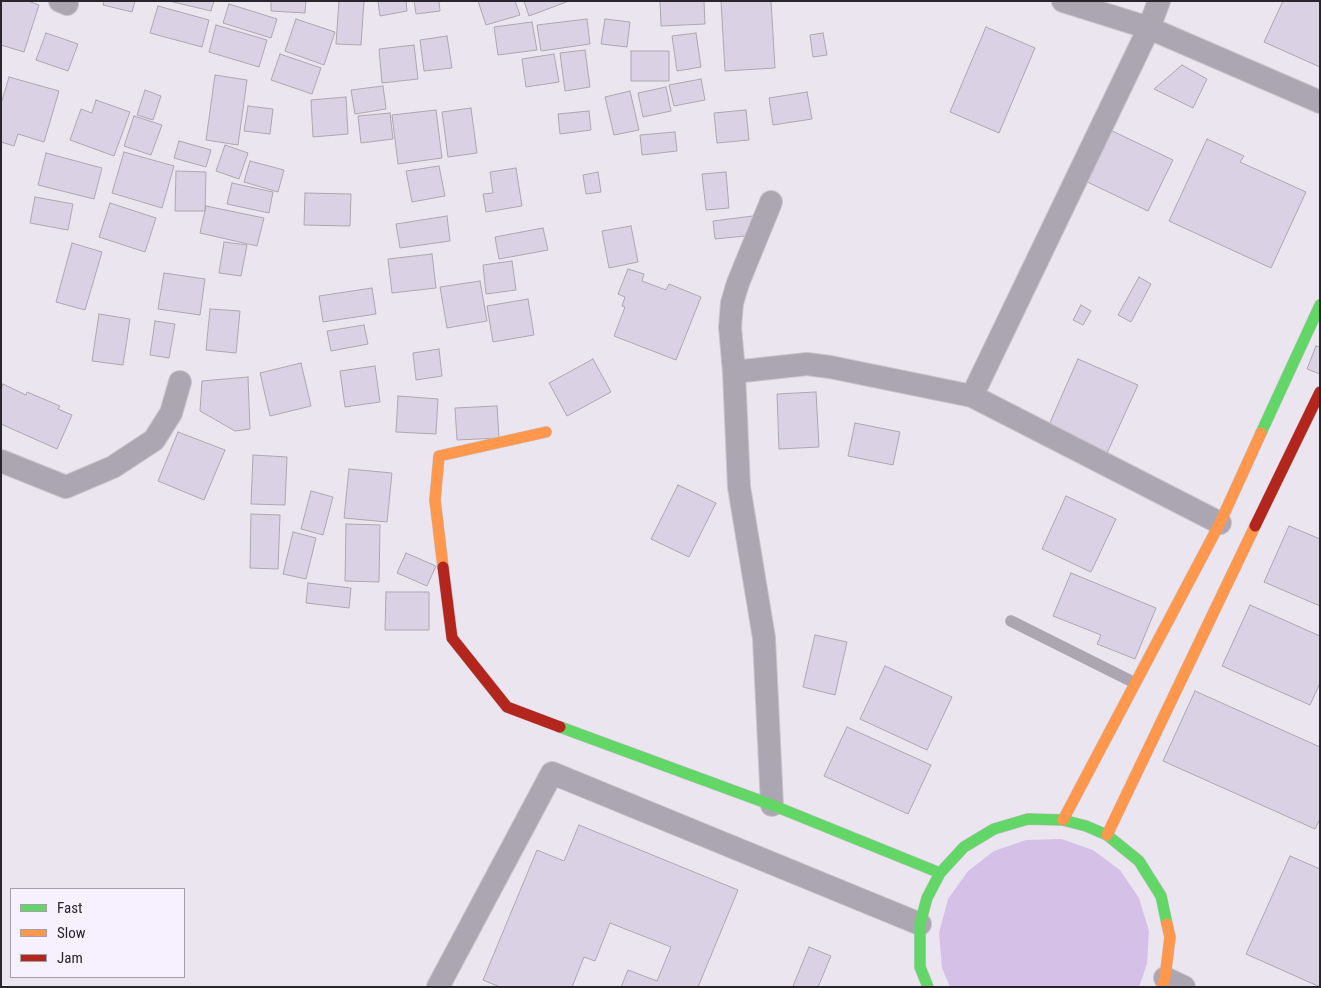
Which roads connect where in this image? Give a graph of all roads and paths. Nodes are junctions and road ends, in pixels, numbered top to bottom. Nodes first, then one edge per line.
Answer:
1 (1063, 1) edge
2 (1159, 1) edge
3 (1149, 28) junction
4 (1320, 102) edge
5 (771, 202) dead end
6 (1320, 305) edge
7 (734, 372) junction
8 (180, 382) dead end
9 (1320, 392) edge
10 (972, 396) junction
11 (546, 432) dead end
12 (1, 461) edge
13 (1220, 523) junction
14 (1011, 621) dead end
15 (1136, 683) junction
16 (772, 805) junction
17 (1063, 820) junction
18 (1107, 835) junction
19 (940, 873) junction
20 (920, 924) junction
21 (1171, 984) edge
22 (438, 987) edge
23 (928, 987) edge

1 - 3 street
2 - 3 street
3 - 4 street
3 - 10 street
5 - 7 street
6 - 13 street
7 - 10 street
7 - 16 street
8 - 12 street
9 - 18 street
10 - 13 street
11 - 16 street
13 - 15 street
14 - 15 lane
15 - 17 street
16 - 19 street
17 - 18 street
17 - 19 street
18 - 21 street
19 - 20 street
20 - 22 street
20 - 23 street

